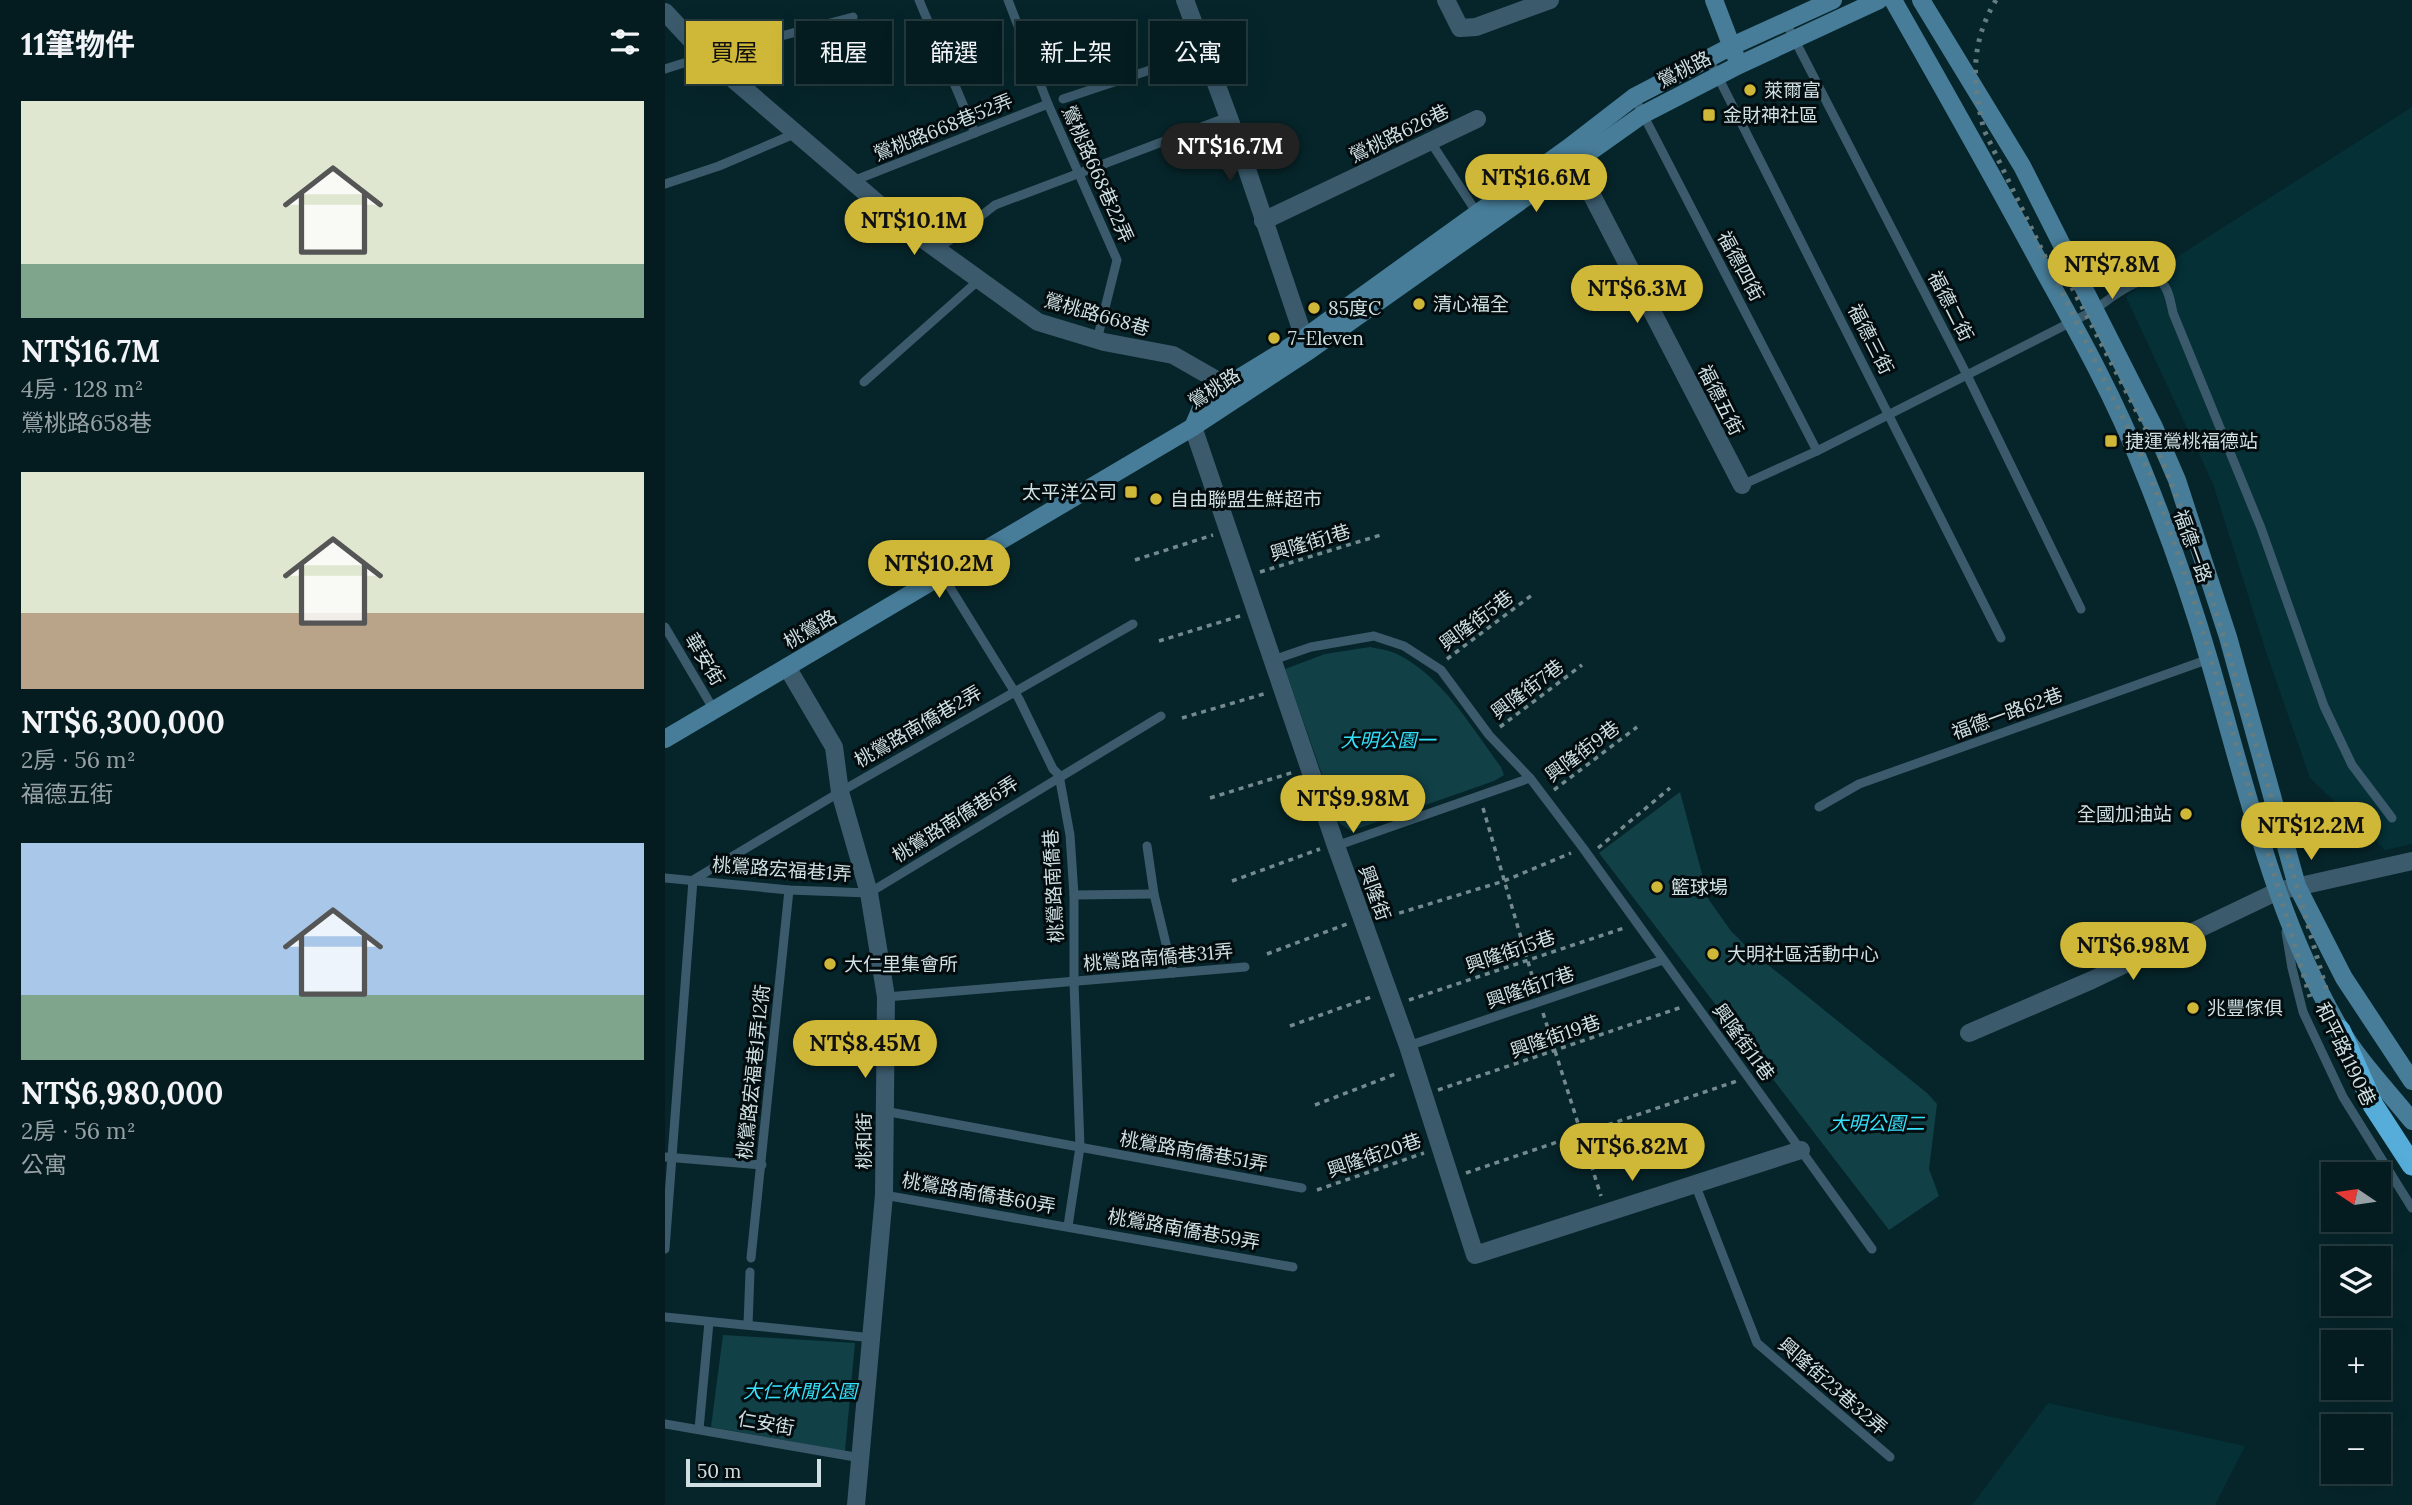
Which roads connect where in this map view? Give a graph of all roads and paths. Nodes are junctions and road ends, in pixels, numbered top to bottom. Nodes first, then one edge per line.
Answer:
1 (919, 0) edge
2 (1008, 0) edge
3 (1185, 0) edge
4 (1446, 0) edge
5 (1551, 0) edge
6 (1714, 0) edge
7 (1833, 0) edge
8 (1879, 0) edge
9 (1893, 0) edge
10 (1921, 0) edge
11 (665, 12) edge
12 (853, 17) dead end
13 (1193, 21) edge
14 (1785, 21) junction
15 (686, 34) edge
16 (782, 35) edge
17 (1794, 38) junction
18 (1732, 46) junction
19 (1709, 57) junction
20 (686, 62) edge
21 (1739, 65) junction
22 (665, 69) edge
23 (1150, 70) edge
24 (1718, 76) junction
25 (739, 84) edge
26 (1216, 84) edge
27 (1633, 97) junction
28 (1063, 99) dead end
29 (1048, 104) junction
30 (1642, 115) junction
31 (1228, 117) junction
32 (1477, 119) dead end
33 (975, 133) junction
34 (795, 134) junction
35 (1430, 141) junction
36 (1572, 155) junction
37 (1079, 173) junction
38 (852, 182) junction
39 (665, 184) edge
40 (1477, 213) junction
41 (1263, 221) junction
42 (937, 250) junction
43 (979, 280) junction
44 (2095, 310) junction
45 (2072, 322) junction
46 (1097, 340) junction
47 (1307, 344) junction
48 (1967, 375) junction
49 (864, 382) dead end
50 (1229, 393) junction
51 (1889, 414) junction
52 (1193, 426) junction
53 (1817, 450) junction
54 (1742, 485) joint
55 (1228, 530) junction
56 (1384, 534) dead end
57 (1135, 560) dead end
58 (943, 576) junction
59 (1244, 577) junction
60 (1532, 595) dead end
61 (2081, 609) dead end
62 (1256, 611) junction
63 (1133, 624) dead end
64 (665, 627) edge
65 (2001, 638) dead end
66 (1159, 641) dead end
67 (2209, 659) junction
68 (1273, 660) junction
69 (1582, 665) dead end
70 (787, 667) junction
71 (1437, 667) junction
72 (1283, 688) junction
73 (1014, 691) junction
74 (714, 710) junction
75 (1161, 716) dead end
76 (1182, 719) dead end
77 (1637, 727) dead end
78 (1489, 735) junction
79 (665, 739) edge
80 (1309, 767) junction
81 (1059, 775) junction
82 (1530, 778) junction
83 (1670, 788) dead end
84 (840, 792) junction
85 (1544, 797) junction
86 (1210, 798) dead end
87 (1819, 807) dead end
88 (2392, 818) dead end
89 (1336, 845) junction
90 (1147, 846) dead end
91 (1585, 852) junction
92 (2412, 860) edge
93 (665, 878) edge
94 (693, 880) junction
95 (1232, 881) dead end
96 (2297, 886) junction
97 (789, 890) junction
98 (869, 892) junction
99 (1154, 894) junction
100 (1074, 895) junction
101 (2280, 897) junction
102 (1363, 921) junction
103 (1636, 924) junction
104 (1267, 954) dead end
105 (1663, 960) junction
106 (1245, 967) dead end
107 (1173, 973) junction
108 (1074, 982) junction
109 (885, 997) junction
110 (1391, 998) junction
111 (1694, 1003) junction
112 (1290, 1026) dead end
113 (2340, 1030) junction
114 (1969, 1033) dead end
115 (1408, 1046) junction
116 (1415, 1067) junction
117 (1748, 1077) junction
118 (2412, 1081) edge
119 (1424, 1094) junction
120 (1315, 1105) dead end
121 (884, 1111) junction
122 (2412, 1121) edge
123 (1080, 1147) junction
124 (1441, 1147) junction
125 (1801, 1150) junction
126 (669, 1158) edge
127 (762, 1165) junction
128 (2412, 1165) edge
129 (1451, 1178) junction
130 (1695, 1184) junction
131 (1301, 1188) dead end
132 (1317, 1190) dead end
133 (884, 1195) junction
134 (2412, 1208) edge
135 (1068, 1226) junction
136 (665, 1249) edge
137 (1872, 1249) dead end
138 (751, 1258) dead end
139 (1293, 1267) dead end
140 (750, 1272) dead end
141 (665, 1317) edge
142 (709, 1322) junction
143 (748, 1325) junction
144 (873, 1338) junction
145 (665, 1424) edge
146 (699, 1429) junction
147 (1890, 1457) dead end
148 (861, 1458) junction
149 (856, 1505) edge

1 - 33 lane
2 - 29 lane, 鶯桃路668巷22弄
3 - 13 street
4 - 5 street
6 - 18 main road
7 - 14 main road, 鶯桃路
8 - 17 main road, 鶯桃路
9 - 45 main road, 福德一路
10 - 44 main road, 福德一路
11 - 15 street, 鶯桃路668巷
12 - 16 lane
14 - 17 lane, 福德二街
14 - 18 main road, 鶯桃路
17 - 21 main road, 鶯桃路
17 - 48 lane, 福德二街
18 - 19 main road, 鶯桃路
18 - 21 main road
19 - 24 lane, 福德三街
19 - 27 main road, 鶯桃路
20 - 22 lane
21 - 24 main road, 鶯桃路
23 - 28 lane
24 - 30 main road, 鶯桃路
24 - 51 lane, 福德三街
25 - 34 street, 鶯桃路668巷
26 - 31 street
27 - 30 lane, 福德四街
27 - 36 main road, 鶯桃路
29 - 33 lane, 鶯桃路668巷52弄
29 - 37 lane, 鶯桃路668巷22弄
30 - 36 main road, 鶯桃路
30 - 53 lane, 福德四街
31 - 37 lane
31 - 41 street
32 - 35 street, 鶯桃路626巷
33 - 38 lane, 鶯桃路668巷52弄
34 - 38 street, 鶯桃路668巷
34 - 39 lane
35 - 40 lane
35 - 41 street, 鶯桃路626巷
36 - 40 main road, 鶯桃路
36 - 47 main road, 鶯桃路
36 - 54 street, 福德五街
37 - 42 lane
37 - 46 lane, 鶯桃路668巷22弄
38 - 42 street, 鶯桃路668巷
40 - 47 main road, 鶯桃路
41 - 47 street
42 - 43 street, 鶯桃路668巷
43 - 46 street, 鶯桃路668巷
43 - 49 lane
44 - 45 lane
44 - 88 lane
44 - 96 main road, 福德一路
45 - 48 lane
45 - 67 main road, 福德一路
46 - 50 street, 鶯桃路668巷
47 - 50 main road, 鶯桃路
48 - 51 lane
48 - 61 lane, 福德二街
50 - 52 main road, 鶯桃路
51 - 53 lane
51 - 65 lane, 福德三街
52 - 55 street, 興隆街
52 - 58 main road, 桃鶯路
53 - 54 lane
55 - 57 path
55 - 59 street, 興隆街
56 - 59 path, 興隆街1巷
58 - 70 main road, 桃鶯路
58 - 73 lane, 桃鶯路南僑巷
59 - 62 street, 興隆街
60 - 71 path, 興隆街5巷
62 - 66 path
62 - 68 street, 興隆街
63 - 73 lane, 桃鶯路南僑巷2弄
64 - 74 lane, 華安街
67 - 87 lane, 福德一路62巷
67 - 101 main road, 福德一路
68 - 71 lane, 興隆街11巷
68 - 72 street, 興隆街
69 - 78 path, 興隆街7巷
70 - 74 main road, 桃鶯路
70 - 84 street, 桃和街
71 - 78 lane, 興隆街11巷
72 - 76 path
72 - 80 street, 興隆街
73 - 81 lane, 桃鶯路南僑巷
73 - 84 lane, 桃鶯路南僑巷2弄
74 - 79 main road, 桃鶯路
75 - 81 lane, 桃鶯路南僑巷6弄
77 - 85 path, 興隆街9巷
78 - 82 lane, 興隆街11巷
80 - 86 path
80 - 89 street, 興隆街
81 - 98 lane, 桃鶯路南僑巷6弄
81 - 100 lane, 桃鶯路南僑巷
82 - 85 lane, 興隆街11巷
82 - 89 lane
83 - 91 path
84 - 94 lane, 桃鶯路宏福巷1弄
84 - 98 street, 桃和街
85 - 91 lane, 興隆街11巷
89 - 95 path
89 - 102 street, 興隆街
90 - 99 lane
91 - 102 path
91 - 103 lane, 興隆街11巷
92 - 96 street
93 - 94 lane, 桃鶯路宏福巷1弄
94 - 97 lane, 桃鶯路宏福巷1弄
94 - 126 lane
96 - 101 street
96 - 118 main road, 福德一路
97 - 98 lane, 桃鶯路宏福巷1弄
97 - 127 lane, 桃鶯路宏福巷1弄12衖
98 - 109 street, 桃和街
99 - 100 lane
99 - 107 lane
100 - 108 lane, 桃鶯路南僑巷
101 - 113 main road, 福德一路
101 - 114 street
101 - 134 lane, 和平路1190巷
102 - 104 path
102 - 110 street, 興隆街
103 - 105 lane, 興隆街11巷
103 - 110 path, 興隆街15巷
105 - 111 lane, 興隆街11巷
105 - 115 lane, 興隆街17巷
106 - 107 lane, 桃鶯路南僑巷31弄
107 - 108 lane, 桃鶯路南僑巷31弄
108 - 109 lane, 桃鶯路南僑巷31弄
108 - 123 lane, 桃鶯路南僑巷
109 - 121 street, 桃和街
110 - 112 path, 興隆街15巷
110 - 115 street, 興隆街
111 - 117 lane, 興隆街11巷
111 - 119 path, 興隆街19巷
113 - 122 main road, 福德一路
113 - 128 highway
115 - 116 street, 興隆街
116 - 119 street, 興隆街
116 - 120 path
117 - 125 lane, 興隆街11巷
117 - 129 path
119 - 124 street, 興隆街
121 - 123 lane, 桃鶯路南僑巷51弄
121 - 133 street, 桃和街
123 - 131 lane, 桃鶯路南僑巷51弄
123 - 135 lane, 桃鶯路南僑巷
124 - 129 street, 興隆街
124 - 132 path, 興隆街20巷
125 - 130 street
125 - 137 lane, 興隆街11巷
126 - 127 lane
126 - 136 lane
127 - 138 lane, 桃鶯路宏福巷1弄12衖
129 - 130 street, 興隆街
130 - 147 lane, 興隆街23巷32弄
133 - 135 lane, 桃鶯路南僑巷60弄
133 - 144 street, 桃和街
135 - 139 lane, 桃鶯路南僑巷59弄
140 - 143 lane
141 - 142 lane
142 - 143 lane
142 - 146 lane
143 - 144 lane
144 - 148 street, 桃和街
145 - 146 lane, 仁安街
146 - 148 lane, 仁安街
148 - 149 street, 桃和街

